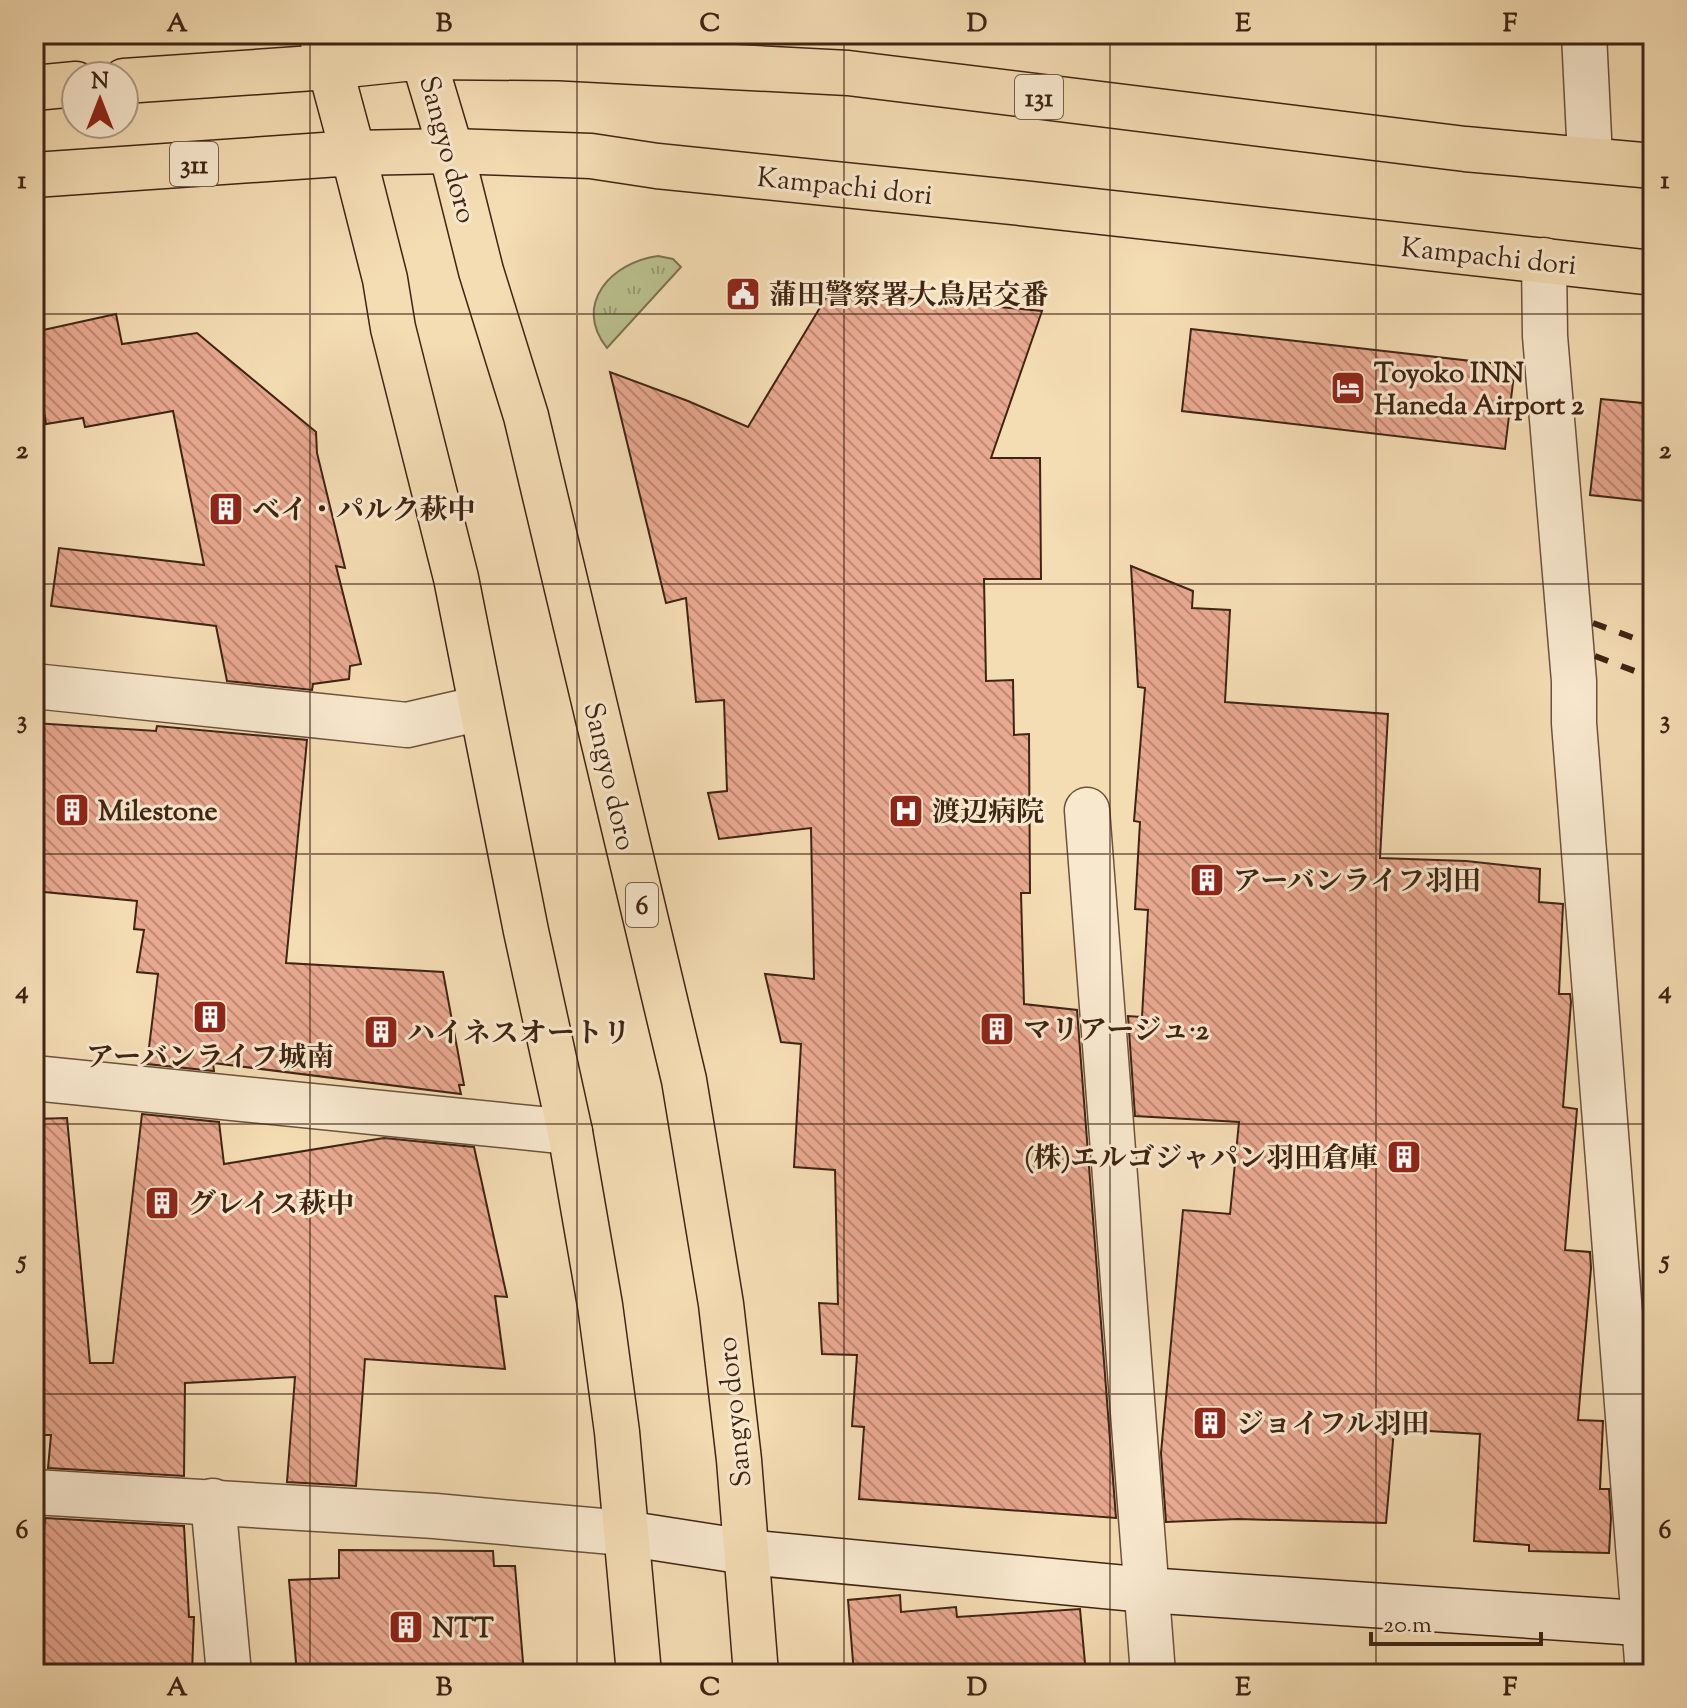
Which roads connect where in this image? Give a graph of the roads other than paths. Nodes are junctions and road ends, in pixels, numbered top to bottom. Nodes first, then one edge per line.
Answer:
1 (1584, 34) edge
2 (421, 46) edge
3 (324, 50) edge
4 (140, 79) edge
5 (60, 86) edge
6 (34, 88) edge
7 (451, 151) junction
8 (353, 153) junction
9 (1590, 158) junction
10 (1653, 166) edge
11 (34, 175) edge
12 (1544, 260) junction
13 (1653, 273) edge
14 (34, 686) edge
15 (481, 708) junction
16 (1087, 810) dead end
17 (34, 1078) edge
18 (570, 1132) junction
19 (34, 1492) edge
20 (213, 1501) junction
21 (624, 1533) junction
22 (746, 1552) junction
23 (1146, 1590) junction
24 (1649, 1624) edge
25 (229, 1674) edge
26 (639, 1674) edge
27 (756, 1674) edge
28 (1153, 1674) edge
29 (1648, 1674) edge

1 - 9 street
2 - 3 main road
2 - 7 main road, Sangyo doro / 6
2 - 9 main road, 131
3 - 4 main road
3 - 8 main road
5 - 6 main road
7 - 8 main road, Kampachi dori
7 - 12 main road, Kampachi dori
7 - 22 main road, Sangyo doro / 6
8 - 11 main road, Kampachi dori / 311
8 - 15 main road
9 - 10 main road, 131
12 - 13 main road, Kampachi dori
12 - 24 street
14 - 15 street
15 - 18 main road
16 - 23 street
17 - 18 street
18 - 21 main road
19 - 20 street
20 - 21 street
20 - 25 street
21 - 22 street
21 - 26 main road
22 - 23 street
22 - 27 main road, Sangyo doro / 6
23 - 24 street
23 - 28 street
24 - 29 street

